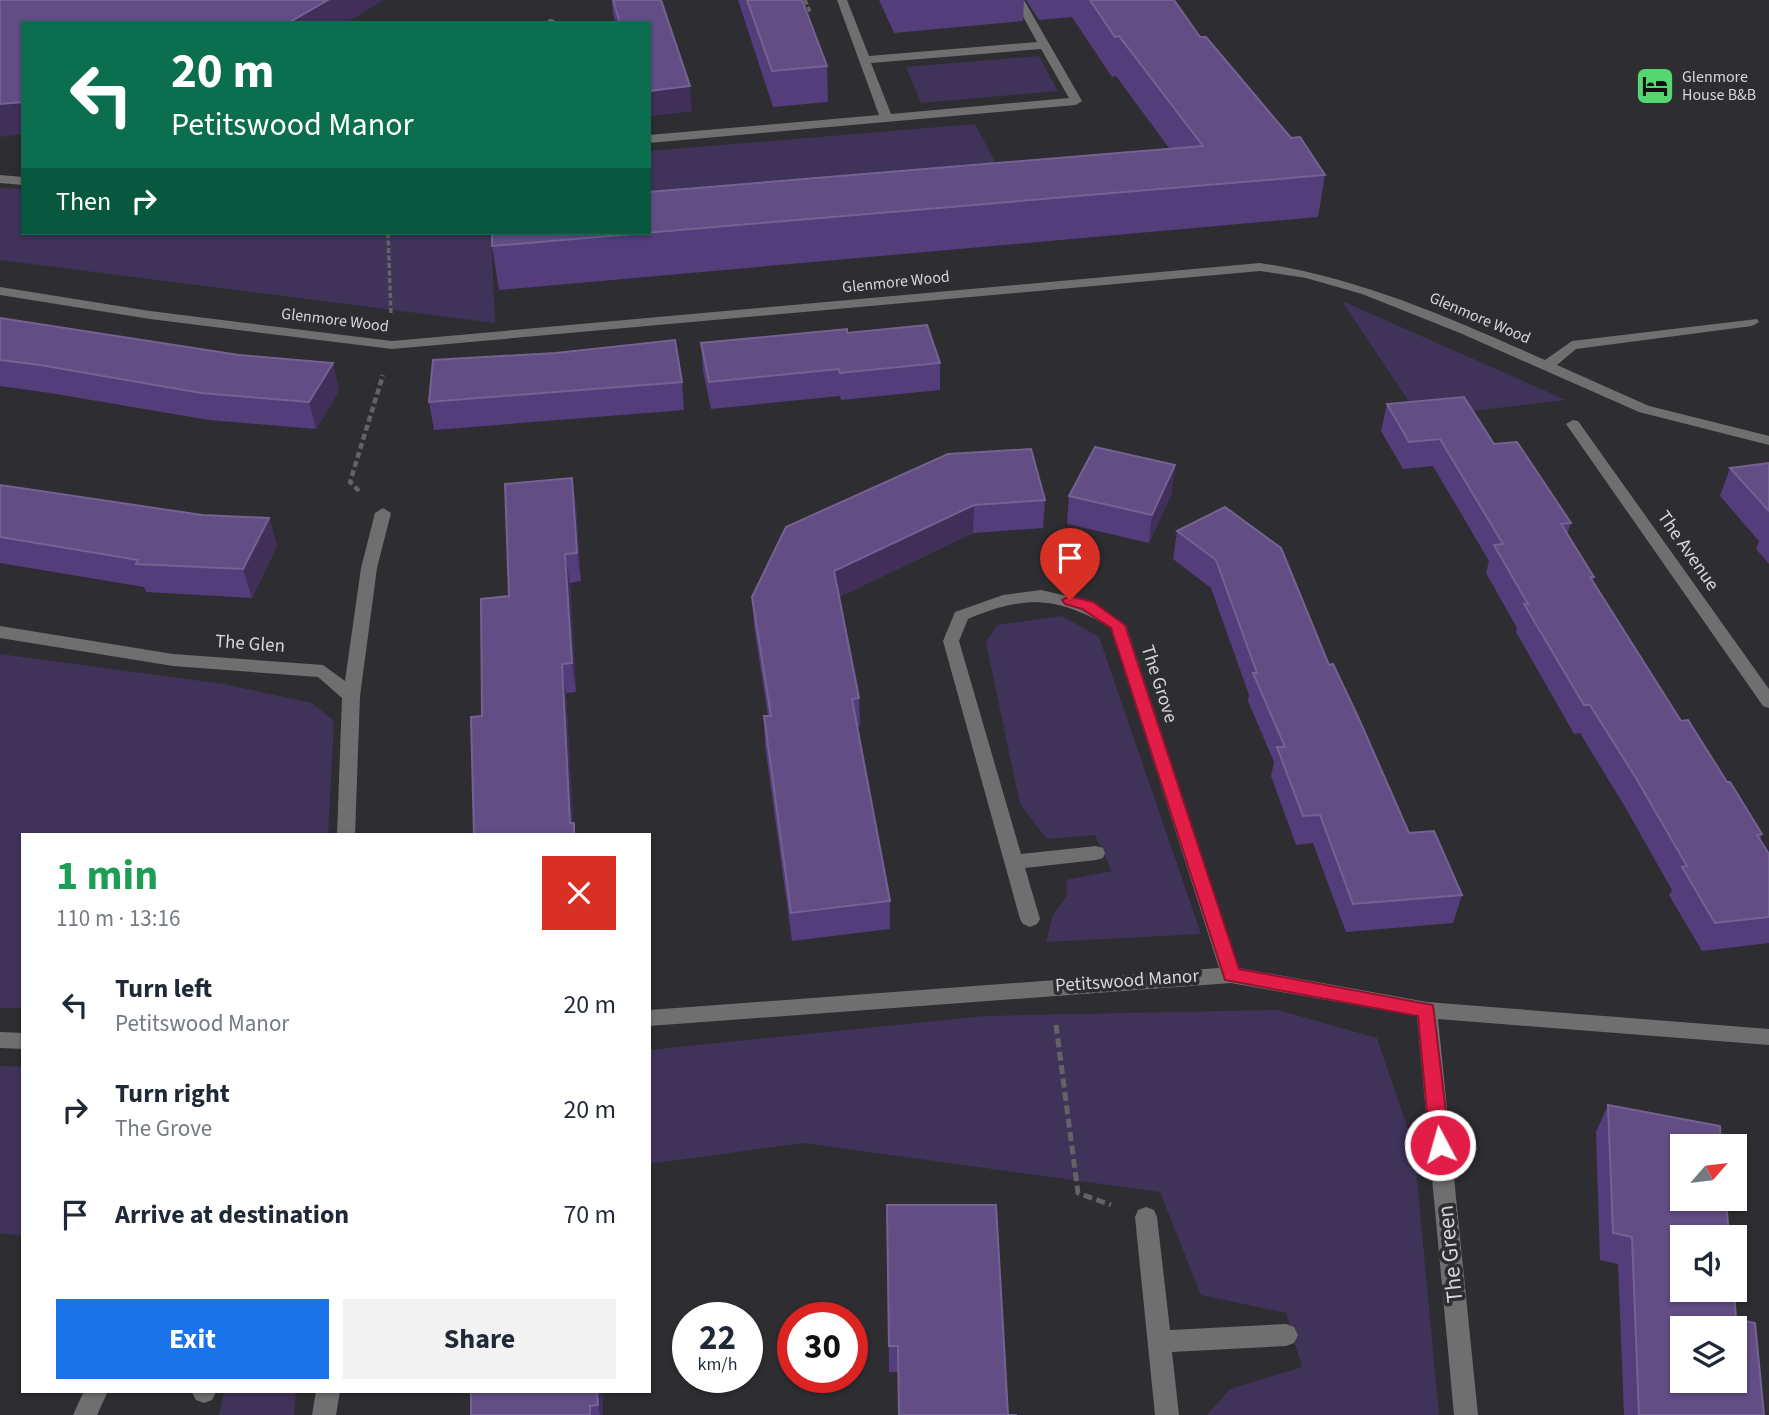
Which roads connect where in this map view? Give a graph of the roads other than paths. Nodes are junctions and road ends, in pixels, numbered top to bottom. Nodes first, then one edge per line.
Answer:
1 (842, 0) edge
2 (1019, 0) edge
3 (1044, 45) junction
4 (864, 61) junction
5 (886, 117) junction
6 (651, 139) edge
7 (0, 179) edge
8 (21, 180) edge
9 (0, 290) edge
10 (1752, 322) dead end
11 (1547, 366) junction
12 (1573, 424) dead end
13 (1769, 441) edge
14 (383, 513) road end
15 (0, 632) edge
16 (351, 696) junction
17 (1769, 702) edge
18 (346, 833) edge
19 (1096, 853) dead end
20 (1015, 862) junction
21 (1030, 919) dead end
22 (1231, 975) junction
23 (1427, 1010) junction
24 (651, 1018) edge
25 (1769, 1037) edge
26 (0, 1040) edge
27 (21, 1041) edge
28 (1146, 1217) road end
29 (1286, 1335) dead end
30 (1159, 1342) junction
31 (95, 1393) edge
32 (328, 1393) edge
33 (85, 1415) edge
34 (324, 1415) edge
35 (1167, 1415) edge
36 (1466, 1415) edge

1 - 4 street
2 - 3 street
3 - 4 street
3 - 5 street
4 - 5 street
5 - 6 street
7 - 8 street
9 - 11 street, Glenmore Wood
10 - 11 street
11 - 13 street, Glenmore Wood
12 - 17 street, The Avenue
14 - 16 street
15 - 16 street, The Glen
16 - 18 street
19 - 20 street
20 - 21 street, The Grove
20 - 22 street, The Grove
22 - 23 street, Petitswood Manor
22 - 24 street, Petitswood Manor
23 - 25 street, Petitswood Manor
23 - 36 street, The Green
26 - 27 street
28 - 30 street
29 - 30 street
30 - 35 street
31 - 33 street
32 - 34 street

